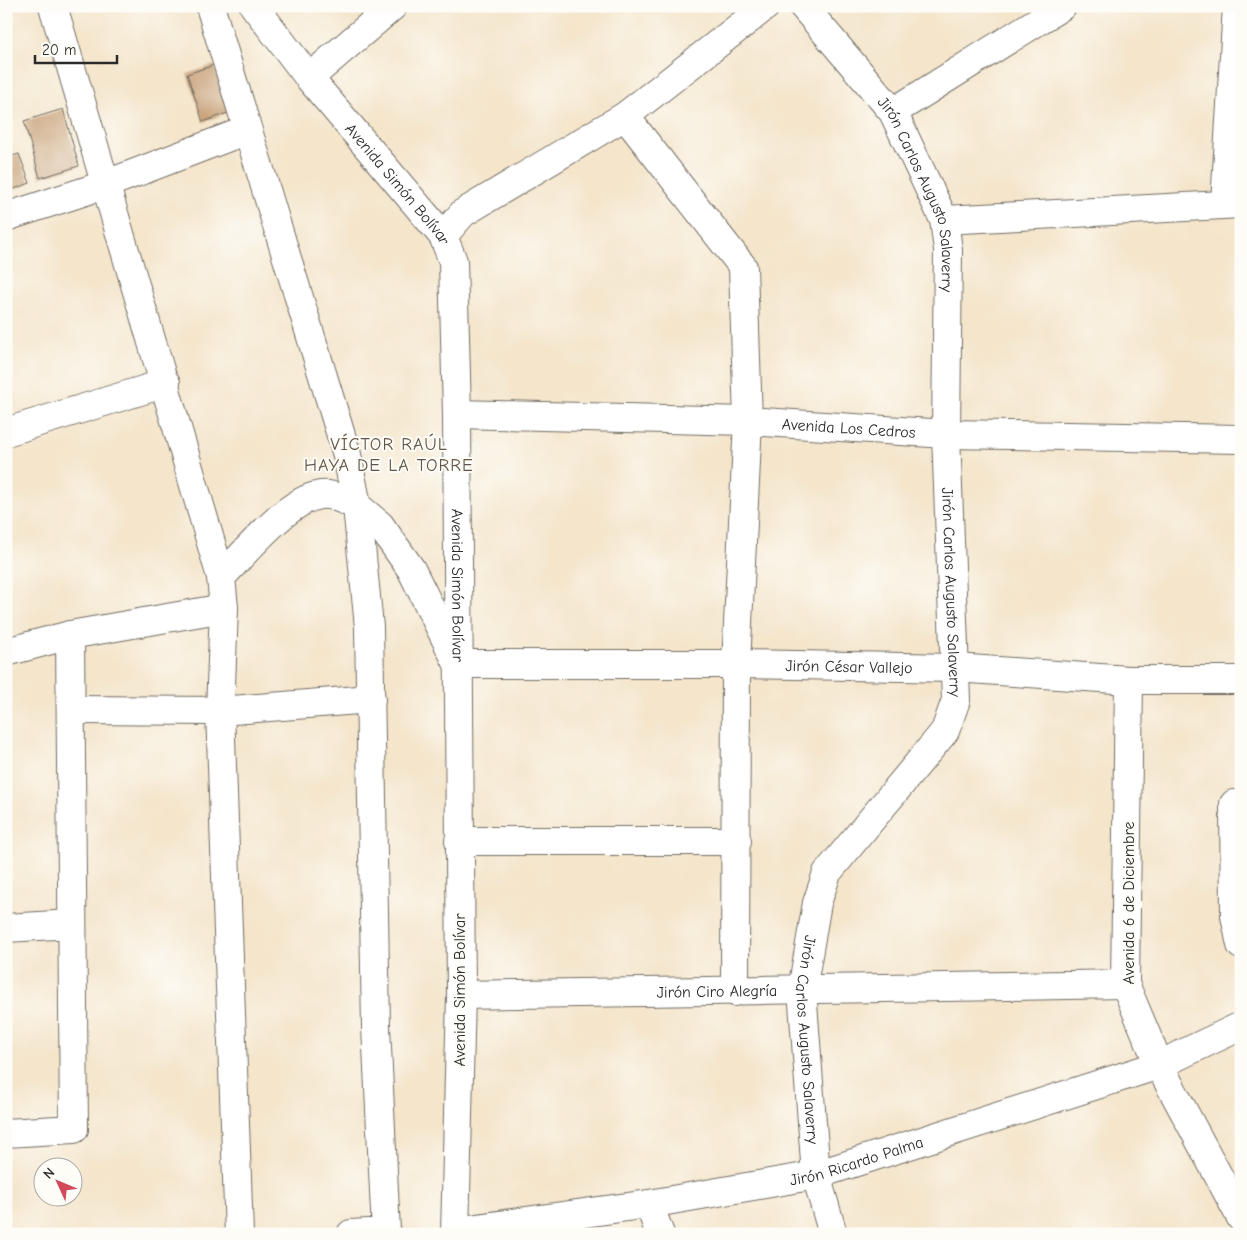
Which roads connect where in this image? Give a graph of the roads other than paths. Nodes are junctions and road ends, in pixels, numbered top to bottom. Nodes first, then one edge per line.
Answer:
1 (53, 6) edge
2 (254, 6) edge
3 (393, 6) edge
4 (766, 6) edge
5 (803, 6) edge
6 (1062, 6) edge
7 (1237, 6) edge
8 (211, 7) edge
9 (308, 78) junction
10 (893, 112) junction
11 (625, 116) junction
12 (247, 130) junction
13 (104, 185) junction
14 (1233, 204) edge
15 (6, 217) edge
16 (944, 220) junction
17 (443, 236) junction
18 (166, 383) junction
19 (457, 414) junction
20 (748, 421) junction
21 (6, 432) edge
22 (946, 434) junction
23 (1241, 440) edge
24 (357, 506) junction
25 (221, 578) junction
26 (224, 608) junction
27 (70, 635) junction
28 (6, 652) edge
29 (458, 664) junction
30 (736, 664) junction
31 (955, 668) junction
32 (1129, 680) junction
33 (1241, 680) edge
34 (371, 699) junction
35 (71, 710) junction
36 (220, 711) junction
37 (1234, 804) dead end
38 (459, 841) junction
39 (737, 841) junction
40 (72, 924) junction
41 (6, 928) edge
42 (1241, 945) edge
43 (1125, 984) junction
44 (802, 990) junction
45 (735, 992) junction
46 (460, 995) junction
47 (1241, 1026) edge
48 (1159, 1065) junction
49 (6, 1133) edge
50 (816, 1175) junction
51 (649, 1204) junction
52 (1241, 1218) edge
53 (455, 1232) edge
54 (239, 1234) edge
55 (351, 1234) edge
56 (660, 1234) edge
57 (833, 1234) edge

1 - 13 street
2 - 9 street, Avenida Simón Bolívar
3 - 9 street
4 - 11 street
5 - 10 street, Jirón Carlos Augusto Salaverry
6 - 10 street
7 - 14 street
8 - 12 street
9 - 17 street, Avenida Simón Bolívar
10 - 16 street, Jirón Carlos Augusto Salaverry
11 - 17 street
11 - 20 street
12 - 13 street
12 - 24 street
13 - 15 street
13 - 18 street
14 - 16 street
16 - 22 street, Jirón Carlos Augusto Salaverry
17 - 19 street, Avenida Simón Bolívar
18 - 21 street
18 - 25 street
19 - 20 street, Avenida Los Cedros
19 - 29 street, Avenida Simón Bolívar
20 - 22 street, Avenida Los Cedros
20 - 30 street
22 - 23 street, Avenida Los Cedros
22 - 31 street, Jirón Carlos Augusto Salaverry
24 - 25 street
24 - 29 street
24 - 34 street
25 - 26 street
26 - 27 street
26 - 36 street
27 - 28 street
27 - 35 street
29 - 30 street, Jirón César Vallejo
29 - 38 street, Avenida Simón Bolívar
30 - 31 street, Jirón César Vallejo
30 - 39 street
31 - 32 street, Jirón César Vallejo
31 - 44 street, Jirón Carlos Augusto Salaverry
32 - 33 street, Jirón César Vallejo
32 - 43 street, Avenida 6 de Diciembre
34 - 36 street
34 - 55 street
35 - 36 street
35 - 40 street
36 - 54 street
37 - 42 street
38 - 39 street
38 - 46 street, Avenida Simón Bolívar
39 - 45 street
40 - 41 street
40 - 49 street
43 - 44 street, Jirón Ciro Alegría
43 - 48 street, Avenida 6 de Diciembre
44 - 45 street, Jirón Ciro Alegría
44 - 50 street, Jirón Carlos Augusto Salaverry
45 - 46 street, Jirón Ciro Alegría
46 - 53 street, Avenida Simón Bolívar
47 - 48 street, Jirón Ricardo Palma
48 - 50 street, Jirón Ricardo Palma
48 - 52 street, Avenida 6 de Diciembre
50 - 51 street, Jirón Ricardo Palma
50 - 57 street, Jirón Carlos Augusto Salaverry
51 - 53 street, Jirón Ricardo Palma
51 - 56 street

